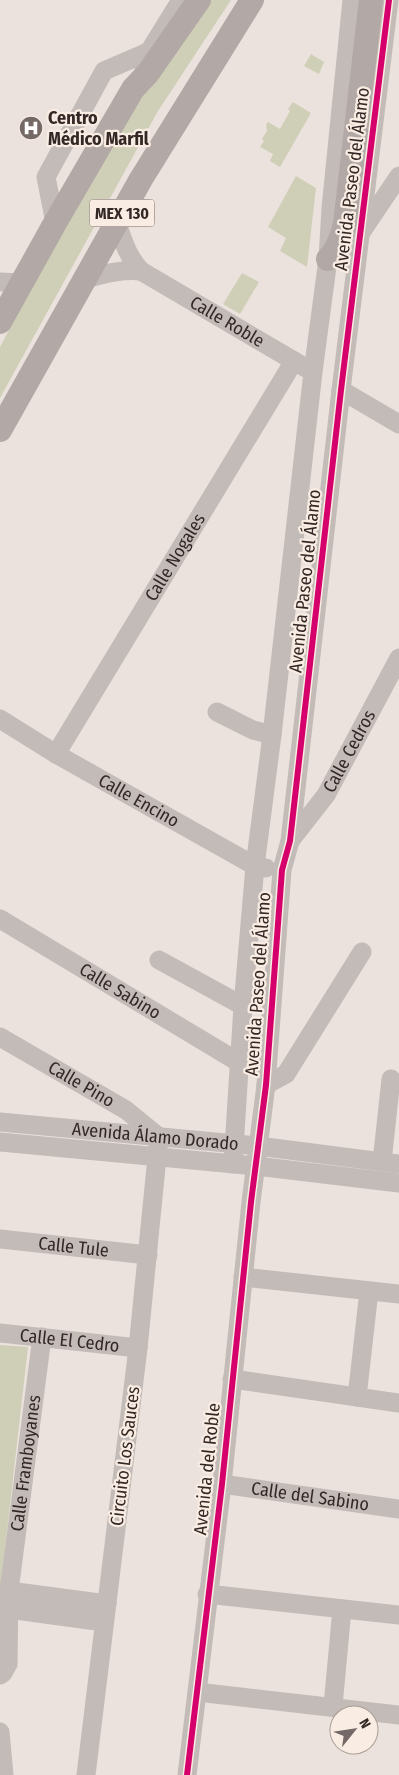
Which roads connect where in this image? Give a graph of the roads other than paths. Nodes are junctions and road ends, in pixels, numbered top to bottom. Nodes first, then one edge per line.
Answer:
1 (181, 0) edge
2 (199, 0) edge
3 (252, 0) edge
4 (352, 0) edge
5 (371, 0) edge
6 (389, 0) edge
7 (392, 33) edge
8 (148, 52) junction
9 (133, 89) junction
10 (399, 176) edge
11 (55, 222) junction
12 (117, 223) junction
13 (352, 229) junction
14 (328, 259) junction
15 (141, 271) junction
16 (85, 279) junction
17 (10, 282) edge
18 (0, 322) edge
19 (294, 361) junction
20 (313, 372) junction
21 (342, 390) junction
22 (399, 424) edge
23 (0, 430) edge
24 (399, 658) edge
25 (217, 712) dead end
26 (0, 720) edge
27 (272, 734) junction
28 (56, 754) junction
29 (290, 841) junction
30 (256, 866) junction
31 (282, 870) junction
32 (0, 919) edge
33 (362, 952) dead end
34 (158, 960) dead end
35 (243, 1006) junction
36 (0, 1037) edge
37 (240, 1064) junction
38 (391, 1078) dead end
39 (266, 1085) junction
40 (0, 1122) edge
41 (159, 1137) junction
42 (0, 1142) edge
43 (234, 1145) junction
44 (258, 1146) junction
45 (158, 1156) junction
46 (390, 1163) edge
47 (233, 1164) junction
48 (256, 1166) junction
49 (399, 1183) edge
50 (0, 1239) edge
51 (148, 1255) junction
52 (243, 1277) junction
53 (369, 1291) junction
54 (399, 1294) edge
55 (0, 1333) edge
56 (42, 1337) junction
57 (138, 1348) junction
58 (232, 1379) junction
59 (357, 1397) junction
60 (394, 1403) edge
61 (222, 1484) junction
62 (399, 1509) edge
63 (207, 1594) junction
64 (4, 1601) edge
65 (342, 1610) junction
66 (105, 1613) junction
67 (393, 1614) edge
68 (0, 1675) edge
69 (197, 1692) junction
70 (333, 1705) edge
71 (329, 1706) edge
72 (379, 1712) edge
73 (399, 1714) edge
74 (0, 1732) edge
75 (4, 1775) edge
76 (86, 1775) edge
77 (187, 1775) edge

1 - 8 street, MEX 130
2 - 9 main road, MEX 130
3 - 12 main road, MEX 130
4 - 14 street, Avenida Paseo del Álamo
5 - 13 main road
6 - 7 street, Avenida Paseo del Álamo
7 - 13 street, Avenida Paseo del Álamo
8 - 9 street, MEX 130
8 - 11 street
9 - 11 main road, MEX 130
10 - 13 street
11 - 17 main road, MEX 130
12 - 15 street, Calle Roble
12 - 16 main road, MEX 130
13 - 14 main road
13 - 21 street, Avenida Paseo del Álamo
14 - 20 street, Avenida Paseo del Álamo
15 - 16 street
15 - 19 street, Calle Roble
16 - 23 main road, MEX 130
17 - 18 main road, MEX 130
19 - 20 street, Calle Roble
19 - 28 street, Calle Nogales
20 - 27 street, Avenida Paseo del Álamo
21 - 22 street
21 - 29 street, Avenida Paseo del Álamo
24 - 29 street, Calle Cedros
25 - 27 street
26 - 28 street, Calle Encino
27 - 30 street, Avenida Paseo del Álamo
28 - 30 street, Calle Encino
29 - 31 street, Avenida Paseo del Álamo
30 - 31 street, Calle Encino
30 - 35 street, Avenida Paseo del Álamo
31 - 39 street, Avenida Paseo del Álamo
32 - 37 street, Calle Sabino
33 - 39 street
34 - 35 street
35 - 37 street, Avenida Paseo del Álamo
36 - 41 street, Calle Pino
37 - 43 street, Avenida Paseo del Álamo
38 - 46 street
39 - 44 street, Avenida Paseo del Álamo
40 - 41 street, Avenida Álamo Dorado
41 - 43 street, Avenida Álamo Dorado
41 - 45 street, Circuito Los Sauces
42 - 45 street, Avenida Álamo Dorado
43 - 44 street, Avenida Álamo Dorado
43 - 47 street, Avenida Paseo del Álamo
44 - 46 street, Avenida Álamo Dorado
44 - 48 street, Avenida Paseo del Álamo
45 - 47 street, Avenida Álamo Dorado
45 - 51 street, Circuito Los Sauces
47 - 48 street, Avenida Álamo Dorado
48 - 49 street, Avenida Álamo Dorado
48 - 52 street, Avenida del Roble
50 - 51 street, Calle Tule
51 - 57 street, Circuito Los Sauces
52 - 53 street
52 - 58 street, Avenida del Roble
53 - 54 street
53 - 59 street
55 - 56 street, Calle El Cedro
56 - 57 street, Calle El Cedro
56 - 64 street, Calle Framboyanes
57 - 66 street, Circuito Los Sauces
58 - 59 street
58 - 61 street, Avenida del Roble
59 - 60 street
61 - 62 street, Calle del Sabino
61 - 63 street, Avenida del Roble
63 - 65 street
63 - 69 street, Avenida del Roble
64 - 66 street
64 - 68 street, Calle Framboyanes
65 - 67 street
65 - 70 street
66 - 76 street, Circuito Los Sauces
69 - 71 street
69 - 77 street, Avenida del Roble
72 - 73 street
74 - 75 street

